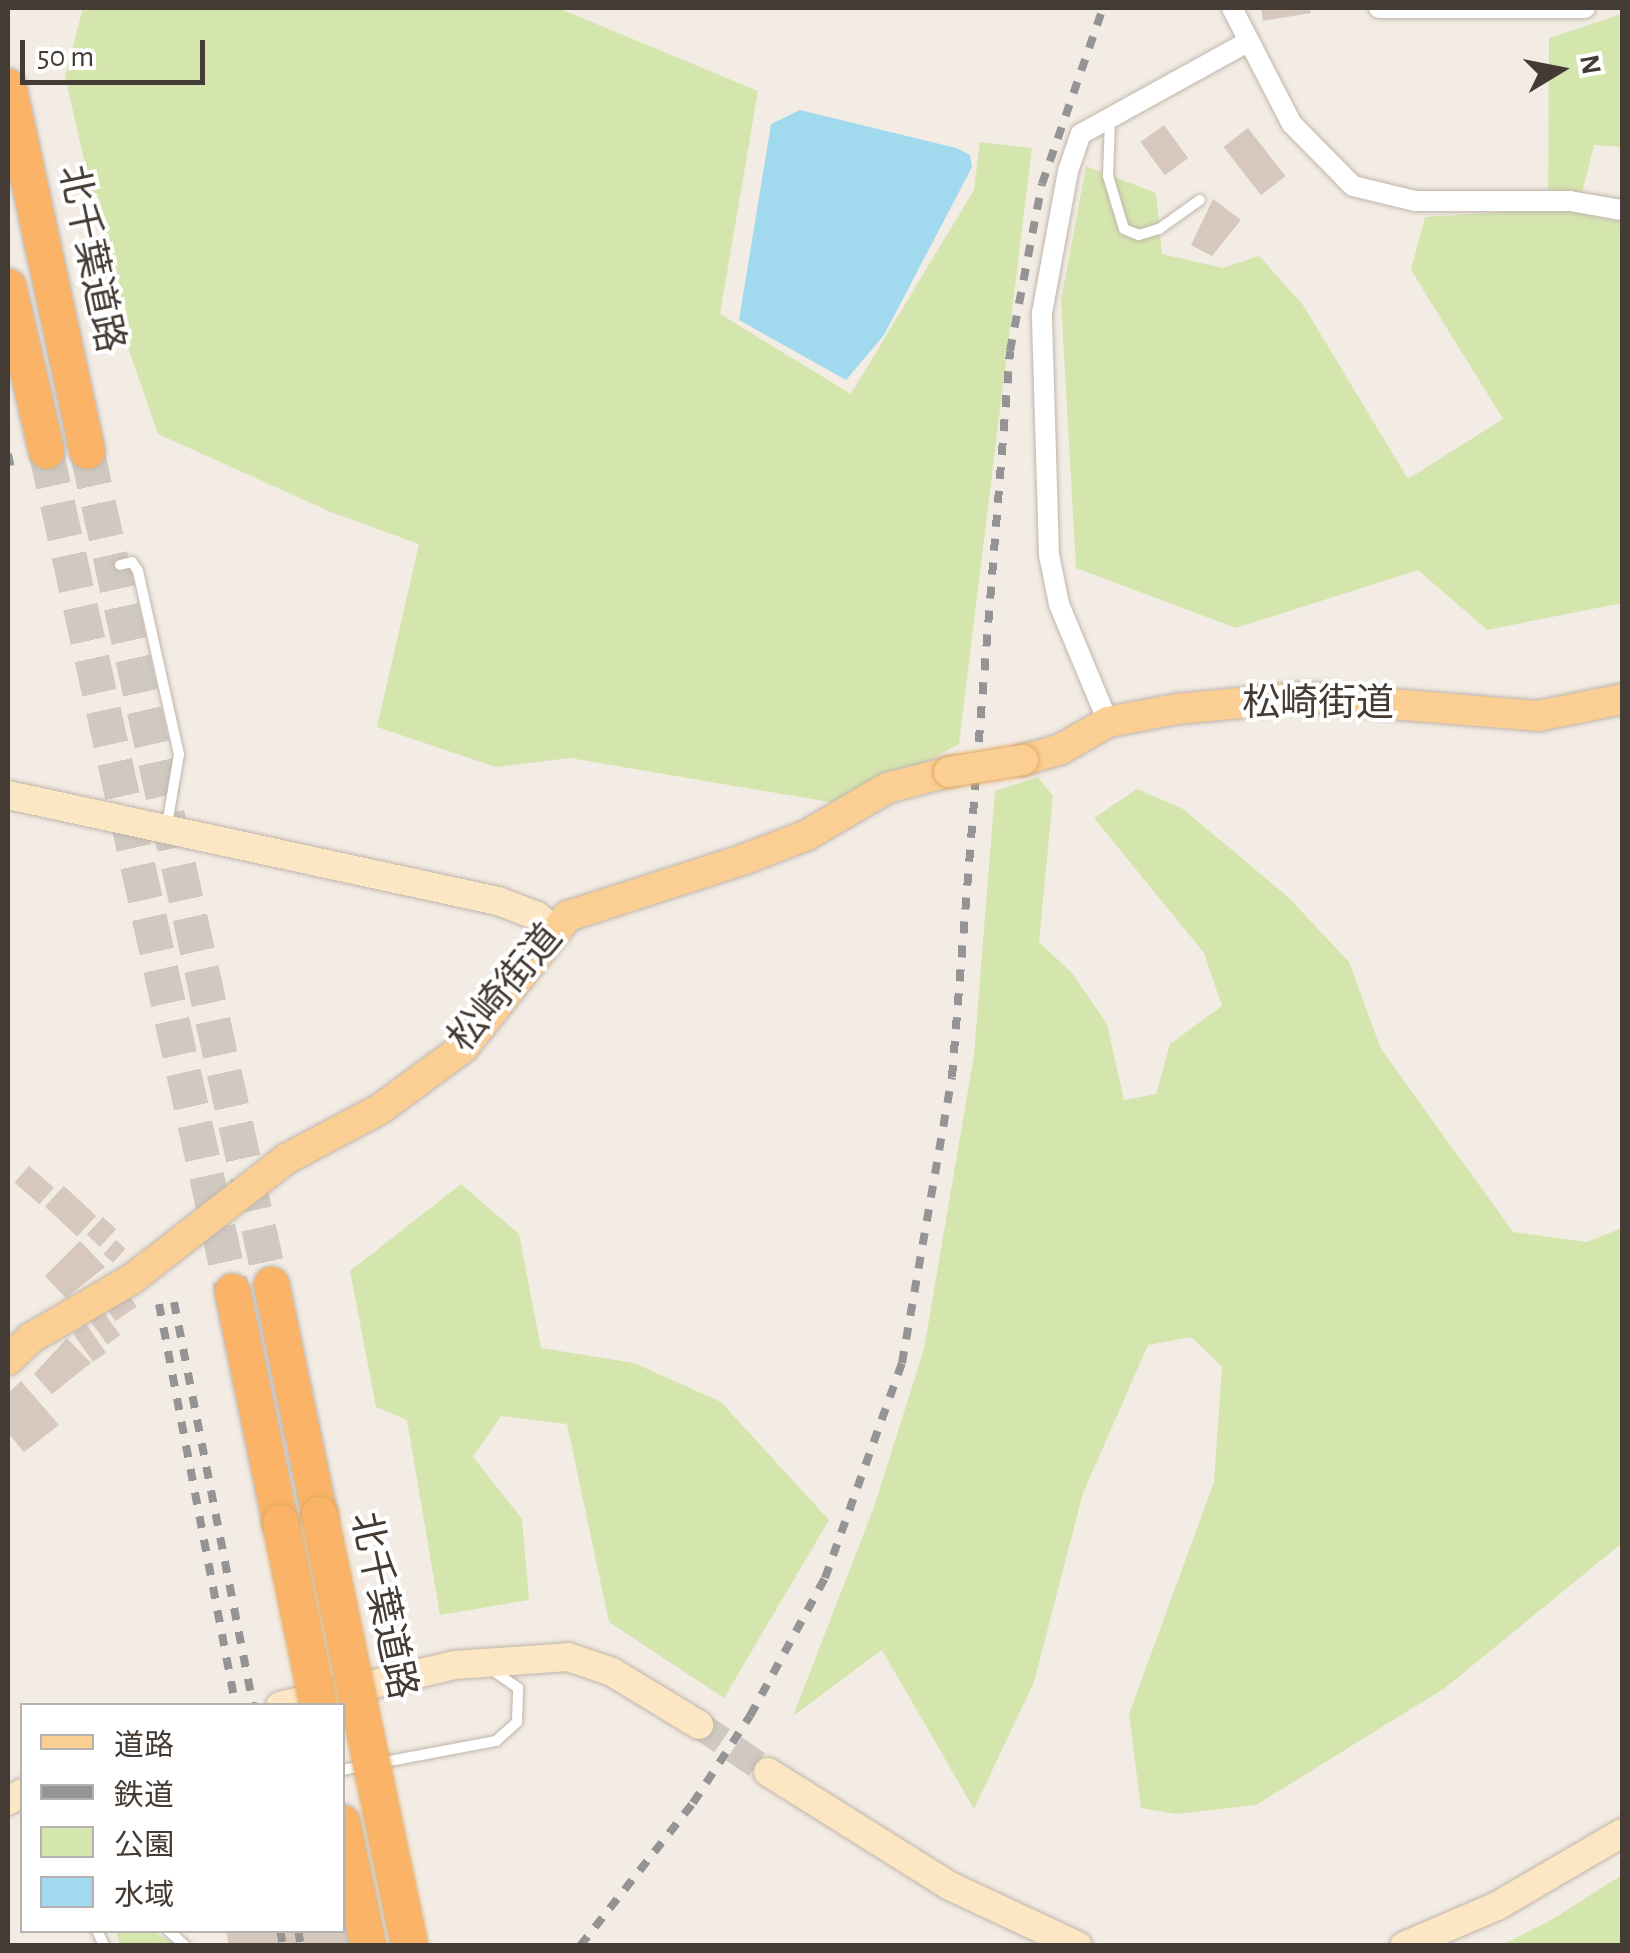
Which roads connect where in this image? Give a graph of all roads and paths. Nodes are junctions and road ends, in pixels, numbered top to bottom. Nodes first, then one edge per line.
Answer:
1 (1232, 8) edge
2 (1378, 8) edge
3 (1585, 8) edge
4 (1246, 43) junction
5 (8, 86) edge
6 (1110, 115) junction
7 (1200, 200) dead end
8 (1622, 210) edge
9 (8, 286) edge
10 (46, 451) tunnel mouth
11 (87, 451) tunnel mouth
12 (120, 564) dead end
13 (1622, 699) edge
14 (1108, 722) junction
15 (8, 795) edge
16 (165, 831) junction
17 (555, 931) junction
18 (271, 1284) tunnel mouth
19 (232, 1291) tunnel mouth
20 (8, 1360) edge
21 (480, 1662) junction
22 (294, 1703) edge
23 (317, 1703) edge
24 (699, 1726) tunnel mouth
25 (345, 1769) edge
26 (768, 1772) tunnel mouth
27 (1622, 1833) edge
28 (345, 1836) edge
29 (368, 1946) edge
30 (409, 1946) edge
31 (1078, 1946) edge
32 (1404, 1946) edge

1 - 4 street
2 - 3 street
4 - 6 street
4 - 8 street
5 - 11 highway, 北千葉道路
6 - 7 lane
6 - 14 street
9 - 10 highway
12 - 16 lane
13 - 14 main road, 松崎街道
14 - 17 main road, 松崎街道, bridge
15 - 16 street
16 - 17 street
17 - 20 main road, 松崎街道
18 - 30 highway, 北千葉道路, bridge
19 - 23 highway, bridge
21 - 22 street
21 - 24 street
21 - 25 lane
26 - 31 street
27 - 32 street
28 - 29 highway

